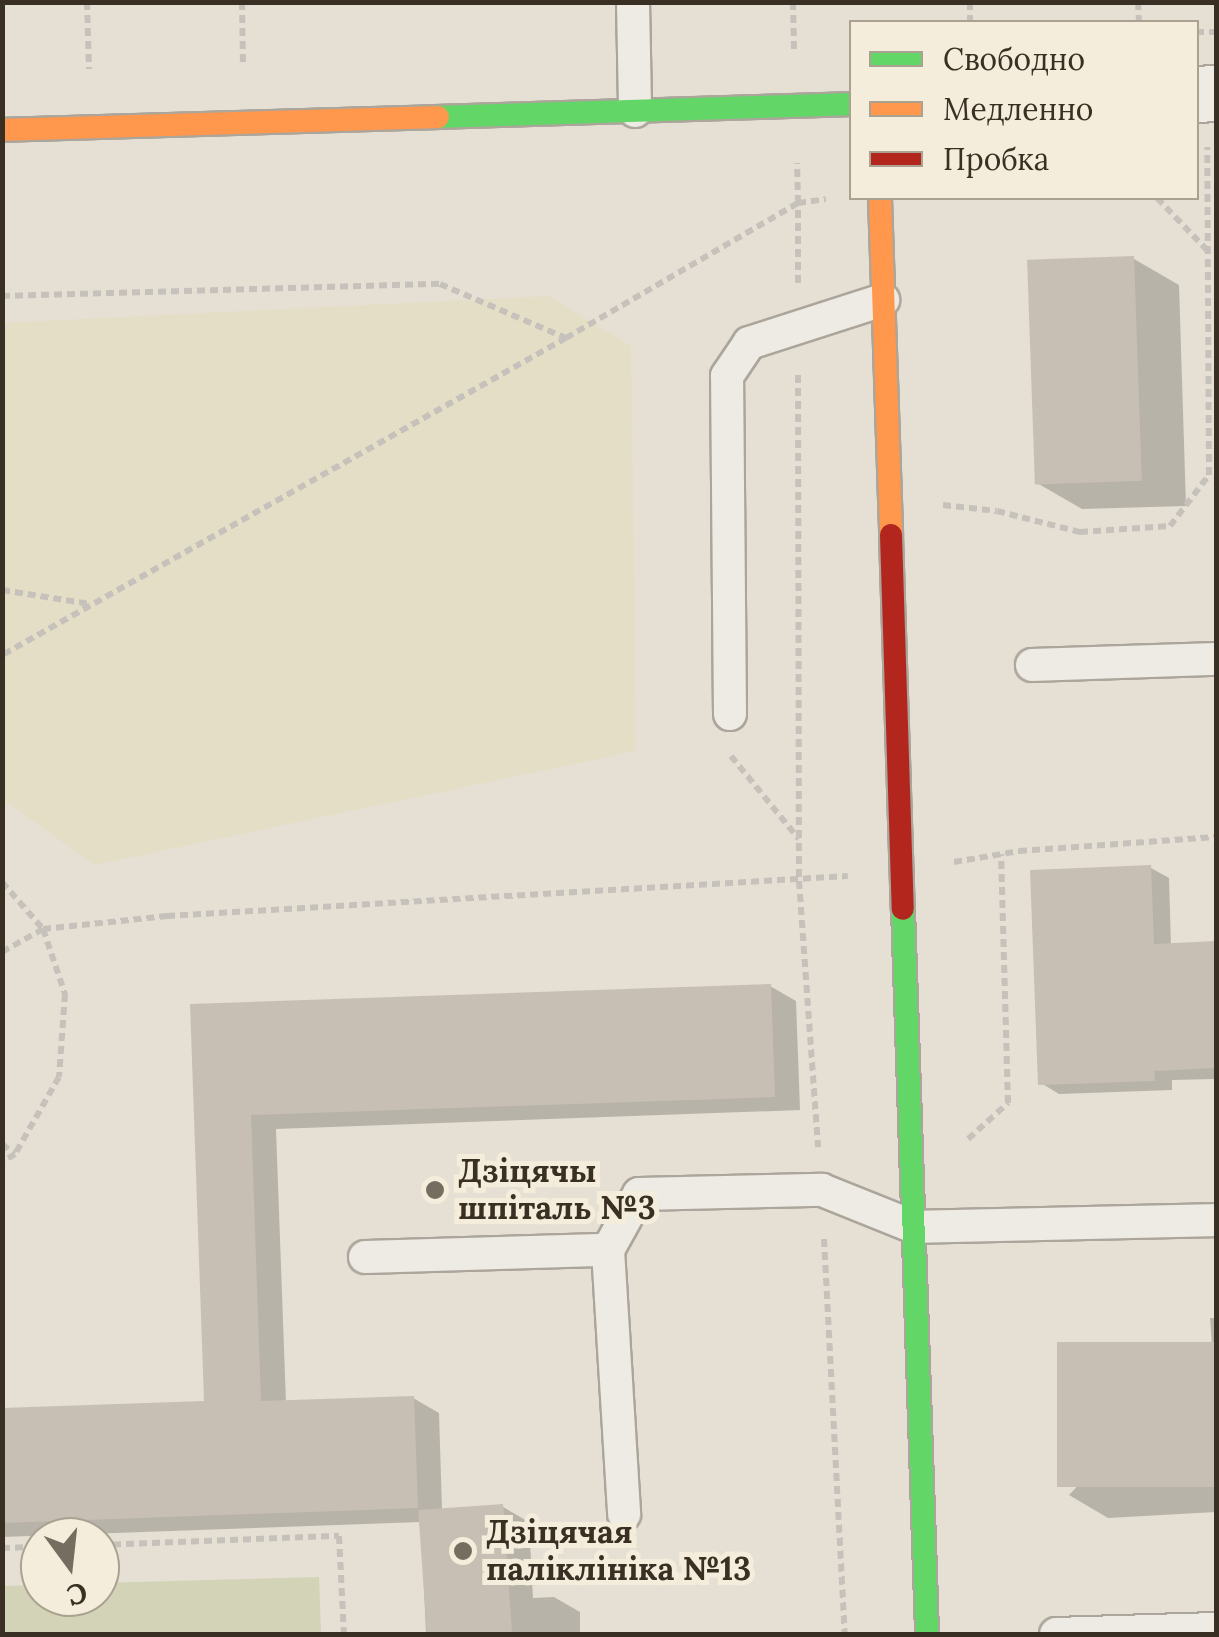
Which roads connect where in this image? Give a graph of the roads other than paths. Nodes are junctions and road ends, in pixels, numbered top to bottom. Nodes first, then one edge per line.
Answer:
1 (634, 2) edge
2 (849, 104) edge
3 (635, 111) junction
4 (2, 130) edge
5 (880, 200) edge
6 (884, 300) junction
7 (1216, 659) edge
8 (1032, 665) dead end
9 (730, 714) dead end
10 (1216, 1220) edge
11 (914, 1227) junction
12 (608, 1250) junction
13 (366, 1258) dead end
14 (624, 1516) dead end
15 (1216, 1629) edge
16 (927, 1634) edge
17 (1056, 1634) edge

1 - 3 lane
2 - 3 street
3 - 4 street
5 - 6 street
6 - 9 lane
6 - 11 street
7 - 8 lane
10 - 11 lane
11 - 12 lane
11 - 16 street
12 - 13 lane
12 - 14 lane
15 - 17 lane

